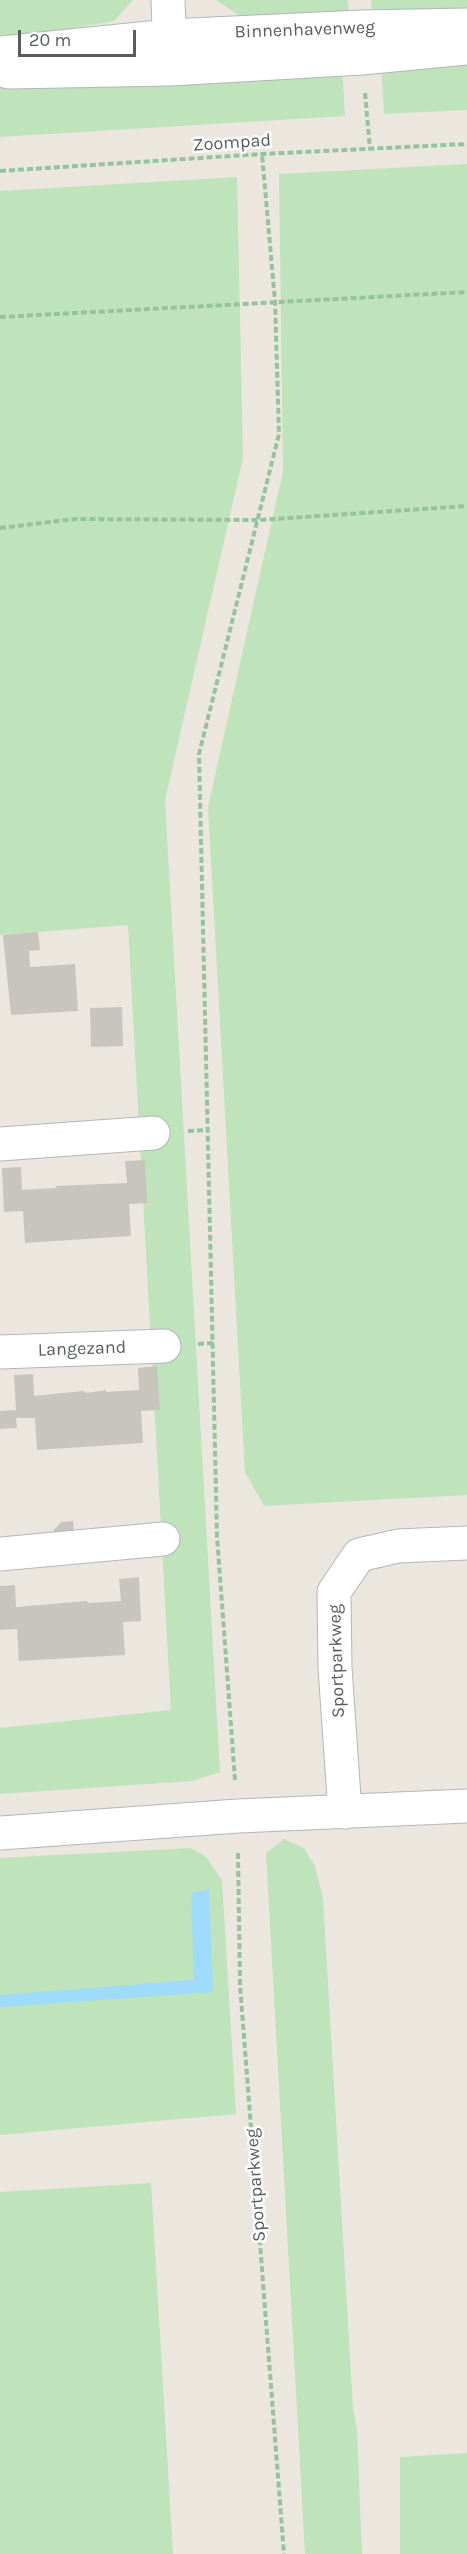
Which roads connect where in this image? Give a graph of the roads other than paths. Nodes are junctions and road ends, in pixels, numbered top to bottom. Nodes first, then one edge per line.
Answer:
1 (168, 0) edge
2 (467, 25) edge
3 (169, 36) junction
4 (467, 48) edge
5 (0, 53) edge
6 (170, 69) junction
7 (0, 72) edge
8 (153, 1133) dead end
9 (0, 1144) edge
10 (164, 1346) dead end
11 (0, 1352) edge
12 (163, 1539) dead end
13 (467, 1543) edge
14 (0, 1554) edge
15 (467, 1806) edge
16 (345, 1812) junction
17 (0, 1833) edge

1 - 3 street
2 - 3 street, Binnenhavenweg
3 - 5 street, Binnenhavenweg
3 - 6 street
4 - 6 street, Binnenhavenweg
6 - 7 street, Binnenhavenweg
8 - 9 street
10 - 11 street, Langezand
12 - 14 street
13 - 16 street, Sportparkweg
15 - 16 street
16 - 17 street

